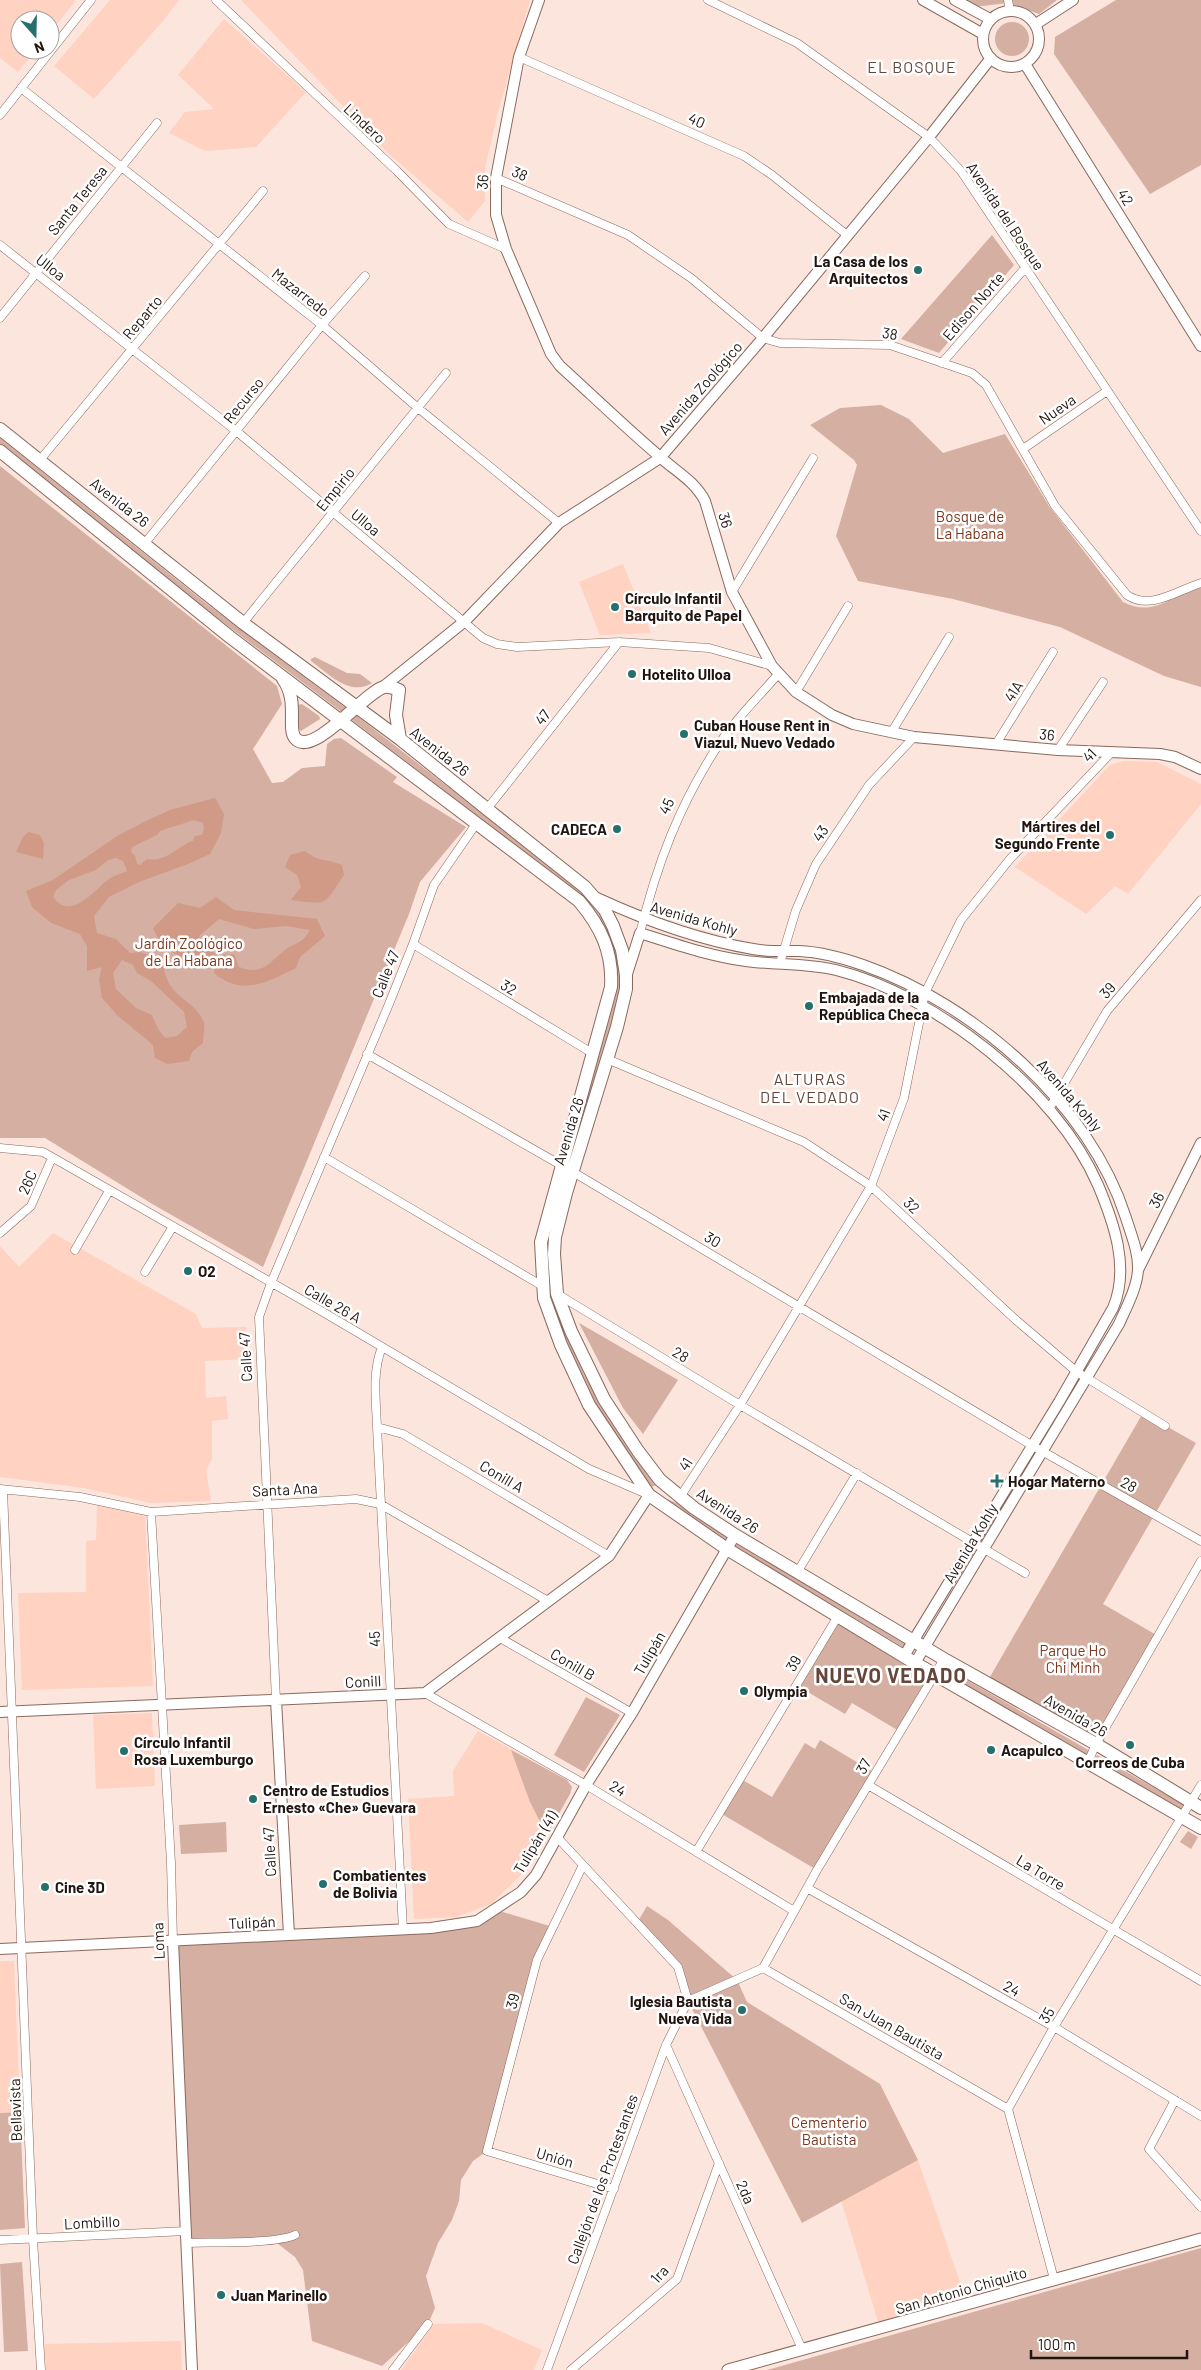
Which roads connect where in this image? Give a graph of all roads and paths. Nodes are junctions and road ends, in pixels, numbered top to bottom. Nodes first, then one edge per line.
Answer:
1 (91, 0) edge
2 (216, 0) edge
3 (539, 0) edge
4 (708, 0) edge
5 (923, 0) edge
6 (955, 0) edge
7 (1008, 0) edge
8 (1073, 0) edge
9 (1010, 11) junction
10 (990, 19) junction
11 (1036, 24) junction
12 (983, 34) junction
13 (520, 57) junction
14 (990, 58) junction
15 (1025, 64) junction
16 (21, 88) junction
17 (0, 115) edge
18 (158, 123) dead end
19 (929, 137) junction
20 (122, 167) junction
21 (496, 178) junction
22 (263, 191) dead end
23 (847, 235) junction
24 (0, 245) edge
25 (220, 245) junction
26 (506, 249) junction
27 (1025, 268) junction
28 (37, 273) junction
29 (365, 276) dead end
30 (0, 318) edge
31 (322, 325) junction
32 (763, 338) junction
33 (1201, 346) edge
34 (132, 350) junction
35 (942, 363) junction
36 (446, 373) dead end
37 (1107, 391) junction
38 (418, 408) junction
39 (0, 429) edge
40 (236, 430) junction
41 (1024, 449) junction
42 (0, 451) edge
43 (660, 458) junction
44 (813, 458) dead end
45 (40, 460) junction
46 (333, 513) junction
47 (559, 523) junction
48 (1201, 530) edge
49 (145, 543) junction
50 (1200, 583) edge
51 (732, 592) junction
52 (848, 606) dead end
53 (464, 621) junction
54 (243, 623) junction
55 (948, 637) dead end
56 (619, 642) junction
57 (1053, 652) dead end
58 (776, 670) junction
59 (401, 673) junction
60 (280, 675) junction
61 (1103, 682) dead end
62 (383, 687) junction
63 (399, 690) junction
64 (796, 692) junction
65 (354, 707) junction
66 (342, 720) junction
67 (890, 733) junction
68 (914, 737) junction
69 (400, 739) junction
70 (996, 744) junction
71 (1058, 750) junction
72 (1110, 754) junction
73 (1201, 769) edge
74 (487, 809) junction
75 (476, 824) junction
76 (596, 898) junction
77 (1201, 900) edge
78 (643, 920) junction
79 (640, 933) junction
80 (705, 939) junction
81 (413, 944) junction
82 (701, 952) junction
83 (783, 952) junction
84 (854, 962) junction
85 (780, 964) junction
86 (848, 974) junction
87 (626, 975) junction
88 (925, 993) junction
89 (922, 1006) junction
90 (992, 1039) junction
91 (984, 1049) junction
92 (592, 1053) junction
93 (367, 1054) junction
94 (607, 1059) junction
95 (1056, 1097) junction
96 (1048, 1109) junction
97 (1201, 1143) edge
98 (0, 1148) edge
99 (324, 1157) junction
100 (52, 1158) junction
101 (561, 1165) junction
102 (1106, 1166) junction
103 (1092, 1171) junction
104 (573, 1172) junction
105 (871, 1186) junction
106 (109, 1191) junction
107 (172, 1228) junction
108 (0, 1233) edge
109 (1153, 1240) junction
110 (1135, 1249) junction
111 (75, 1250) dead end
112 (1120, 1258) junction
113 (1138, 1270) junction
114 (145, 1272) dead end
115 (271, 1283) junction
116 (542, 1286) junction
117 (557, 1294) junction
118 (800, 1306) junction
119 (382, 1347) junction
120 (1077, 1372) junction
121 (1087, 1378) junction
122 (740, 1405) junction
123 (377, 1426) junction
124 (1165, 1426) dead end
125 (1033, 1446) junction
126 (1043, 1452) junction
127 (857, 1473) junction
128 (2, 1490) edge
129 (649, 1494) junction
130 (680, 1497) junction
131 (267, 1503) junction
132 (380, 1504) junction
133 (151, 1512) junction
134 (735, 1535) junction
135 (1201, 1541) edge
136 (974, 1542) junction
137 (984, 1548) junction
138 (727, 1549) junction
139 (609, 1556) junction
140 (1201, 1561) edge
141 (798, 1571) junction
142 (1025, 1573) dead end
143 (548, 1601) junction
144 (838, 1616) junction
145 (500, 1638) junction
146 (919, 1644) junction
147 (904, 1656) junction
148 (944, 1659) junction
149 (915, 1663) junction
150 (934, 1674) junction
151 (425, 1693) junction
152 (392, 1694) junction
153 (276, 1700) junction
154 (161, 1705) junction
155 (13, 1711) junction
156 (0, 1712) edge
157 (632, 1713) junction
158 (1096, 1744) junction
159 (1088, 1762) junction
160 (586, 1785) junction
161 (868, 1785) junction
162 (1201, 1785) edge
163 (1196, 1805) edge
164 (1182, 1817) junction
165 (1201, 1828) edge
166 (557, 1837) junction
167 (696, 1852) junction
168 (583, 1865) junction
169 (807, 1888) junction
170 (502, 1907) joint
171 (794, 1911) junction
172 (403, 1930) junction
173 (1114, 1931) junction
174 (289, 1935) junction
175 (173, 1941) junction
176 (23, 1948) junction
177 (0, 1949) edge
178 (763, 1968) junction
179 (1201, 1981) edge
180 (688, 2001) junction
181 (1054, 2027) junction
182 (666, 2045) junction
183 (1175, 2100) junction
184 (1008, 2108) junction
185 (1201, 2116) edge
186 (488, 2151) joint
187 (719, 2164) junction
188 (614, 2189) junction
189 (1201, 2207) edge
190 (186, 2231) junction
191 (295, 2235) dead end
192 (33, 2239) junction
193 (1201, 2239) edge
194 (0, 2240) edge
195 (187, 2243) junction
196 (1054, 2279) junction
197 (428, 2324) dead end
198 (802, 2350) junction
199 (41, 2370) edge
200 (192, 2370) edge
201 (393, 2370) edge
202 (548, 2370) edge
203 (571, 2370) edge
204 (728, 2370) edge

1 - 16 street
2 - 26 street, Lindero
3 - 13 street, 36
4 - 19 street, Avenida del Bosque
5 - 12 street
6 - 10 street
7 - 9 street
8 - 11 street
9 - 10 street
9 - 11 street
10 - 12 street
11 - 15 street
12 - 14 street
13 - 21 street, 36
13 - 23 street, 40
14 - 15 street
14 - 19 street, Avenida Zoológico
15 - 33 street, 42
16 - 17 street
16 - 20 street, Mazarredo
18 - 20 street, Santa Teresa
19 - 23 street, Avenida Zoológico
19 - 27 street, Avenida del Bosque
20 - 25 street, Mazarredo
20 - 28 street, Santa Teresa
21 - 26 street, 36
21 - 32 street, 38
22 - 25 street, Reparto
23 - 32 street, Avenida Zoológico
24 - 28 street, Ulloa
25 - 31 street, Mazarredo
25 - 34 street, Reparto
26 - 43 street, 36
27 - 35 street, Edison Norte
27 - 37 street, Avenida del Bosque
28 - 30 street, Santa Teresa
28 - 34 street, Ulloa
29 - 31 street, Recurso
31 - 38 street, Mazarredo
31 - 40 street, Recurso
32 - 35 street, 38
32 - 43 street, Avenida Zoológico
34 - 40 street, Ulloa
34 - 45 street, Reparto
35 - 41 street, 38
36 - 38 street, Empirio
37 - 41 street, Nueva
37 - 48 street, Avenida del Bosque
38 - 46 street, Empirio
38 - 47 street, Mazarredo
39 - 45 main road, Avenida 26
40 - 46 street, Ulloa
40 - 49 street, Recurso
41 - 50 street, 38
42 - 60 main road, Avenida 26
43 - 47 street, Avenida Zoológico
43 - 51 street, 36
44 - 51 street
45 - 49 main road, Avenida 26
46 - 53 street, Ulloa
46 - 54 street, Empirio
47 - 53 street, Avenida Zoológico
49 - 54 main road, Avenida 26
51 - 58 street, 36
52 - 64 street
53 - 56 street, Ulloa
53 - 59 street, Avenida Zoológico
54 - 65 main road, Avenida 26
55 - 67 street
56 - 58 street, Ulloa
56 - 74 street, 47
57 - 70 street, 41A
58 - 64 street, 36
58 - 78 street, 45
59 - 62 street, Avenida Zoológico
59 - 63 street
60 - 66 main road, Avenida 26
60 - 66 main road
61 - 71 street, 41
62 - 63 main road
62 - 65 main road
63 - 69 main road
64 - 67 street, 36
65 - 66 main road
65 - 69 main road, Avenida 26
66 - 75 main road, Avenida 26
67 - 68 street, 36
68 - 70 street, 36
68 - 83 street, 43
69 - 74 main road, Avenida 26
70 - 71 street, 36
71 - 72 street, 36
72 - 73 street, 36
72 - 88 street, 41
74 - 76 main road, Avenida 26
75 - 81 street, Calle 47
75 - 92 main road, Avenida 26
76 - 78 street, Avenida Kohly
76 - 87 main road, Avenida 26
77 - 95 street, 39
78 - 79 street, 45
78 - 80 street, Avenida Kohly
79 - 82 street, Avenida Kohly
79 - 87 street, 45
80 - 82 street
80 - 83 street, Avenida Kohly
81 - 92 street, 32
81 - 93 street, Calle 47
82 - 85 street, Avenida Kohly
83 - 84 street, Avenida Kohly
83 - 85 street, 43
84 - 86 street
84 - 88 street, Avenida Kohly
85 - 86 street, Avenida Kohly
86 - 89 street, Avenida Kohly
87 - 94 main road, Avenida 26
88 - 89 street, 41
88 - 90 street, Avenida Kohly
89 - 91 street, Avenida Kohly
89 - 105 street, 41
90 - 91 street
90 - 95 street, Avenida Kohly
91 - 96 street, Avenida Kohly
92 - 101 main road, Avenida 26
93 - 99 street, Calle 47
93 - 101 street, 30
94 - 104 main road, Avenida 26
94 - 105 street, 32
95 - 96 street, 39
95 - 102 street, Avenida Kohly
96 - 103 street, Avenida Kohly
97 - 109 street, 36
98 - 100 street, Calle 26 A
99 - 115 street, Calle 47
99 - 116 street, 28
100 - 106 street, Calle 26 A
100 - 108 street, 26C
101 - 104 street, 30
101 - 116 main road, Avenida 26
102 - 103 street
102 - 110 street, Avenida Kohly
103 - 112 street, Avenida Kohly
104 - 117 main road, Avenida 26
104 - 118 street, 30
105 - 118 street, 41
105 - 120 street, 32
106 - 107 street, Calle 26 A
106 - 111 street
107 - 114 street
107 - 115 street, Calle 26 A
109 - 110 street
109 - 113 street, 36
110 - 112 street
110 - 113 street, Avenida Kohly
112 - 120 street, Avenida Kohly
113 - 121 street, Avenida Kohly
115 - 119 street, Calle 26 A
115 - 131 street, Calle 47
116 - 117 street, 28
116 - 129 main road, Avenida 26
117 - 122 street, 28
117 - 130 main road, Avenida 26
118 - 122 street, 41
118 - 125 street, 30
119 - 123 street, 45
119 - 129 street, Calle 26 A
120 - 121 street, 32
120 - 125 street, Avenida Kohly
121 - 124 street, 32
121 - 126 street, Avenida Kohly
122 - 127 street, 28
122 - 130 street, 41
123 - 132 street, 45
123 - 139 street, Conill A
125 - 126 street, 30
125 - 136 street, Avenida Kohly
126 - 135 street, 28
126 - 137 street, Avenida Kohly
127 - 136 street, 28
127 - 141 street
128 - 133 street, Santa Ana
128 - 155 street, Bellavista
129 - 130 main road
129 - 138 main road, Avenida 26
129 - 139 street
130 - 134 main road, Avenida 26
131 - 132 street, Santa Ana
131 - 133 street, Santa Ana
131 - 153 street, Calle 47
132 - 143 street, Santa Ana
132 - 152 street, 45
133 - 154 street, Loma
134 - 138 street, Tulipán
134 - 141 main road, Avenida 26
136 - 137 street, 28
136 - 146 street, Avenida Kohly
137 - 142 street, 28
137 - 146 street, Avenida Kohly
138 - 144 main road, Avenida 26
138 - 157 street, Tulipán
139 - 143 street
140 - 158 street
141 - 146 main road, Avenida 26
143 - 145 street
144 - 147 main road, Avenida 26
144 - 167 street, 39
145 - 151 street
145 - 157 street, Conill B
146 - 147 street, Avenida Kohly
146 - 148 main road, Avenida 26
146 - 149 street, Avenida Kohly
147 - 149 main road, Avenida 26
148 - 150 street, 37
148 - 158 main road, Avenida 26
149 - 150 main road, Avenida 26
150 - 159 main road, Avenida 26
150 - 161 street, 37
151 - 152 street, Conill
151 - 160 street, 24
152 - 153 street, Conill
152 - 172 street, 45
153 - 154 street, Conill
153 - 174 street, Calle 47
154 - 155 street, Conill
154 - 175 street, Loma
155 - 156 street, Conill
155 - 176 street, Bellavista
157 - 160 street, Tulipán
158 - 159 street
158 - 163 main road, Avenida 26
159 - 164 main road, Avenida 26
160 - 166 street, Tulipán (41)
160 - 167 street, 24
161 - 169 street, 37
161 - 173 street, La Torre
162 - 163 street, 35
163 - 164 street, 35
164 - 165 main road, Avenida 26
164 - 173 street, 35
166 - 168 street
166 - 170 street, Tulipán (41)
167 - 171 street, 24
168 - 180 street
168 - 186 street, 39
169 - 171 street, 37
169 - 181 street, 24
170 - 172 street, Tulipán
171 - 178 street, 37
172 - 174 street, Tulipán
173 - 179 street, La Torre
173 - 181 street, 35
174 - 175 street, Tulipán
175 - 176 street, Tulipán
175 - 190 street, Loma
176 - 177 street, Tulipán
176 - 192 street, Bellavista
178 - 180 street
178 - 184 street, San Juan Bautista
180 - 182 street, Callejón de los Protestantes
181 - 183 street, 24
181 - 184 street, 35
182 - 187 street, 2da
182 - 188 street, Callejón de los Protestantes
183 - 185 street, 24
183 - 189 street
184 - 196 street
186 - 188 street, Unión
187 - 198 street, 2da
187 - 203 street, 1ra
188 - 202 street, Callejón de los Protestantes
190 - 192 street, Lombillo
190 - 195 street, Loma
191 - 195 street
192 - 194 street, Lombillo
192 - 199 street, Bellavista
193 - 196 main road, San Antonio Chiquito
195 - 200 street, Loma
196 - 198 main road, San Antonio Chiquito
197 - 201 street
198 - 204 main road, San Antonio Chiquito

